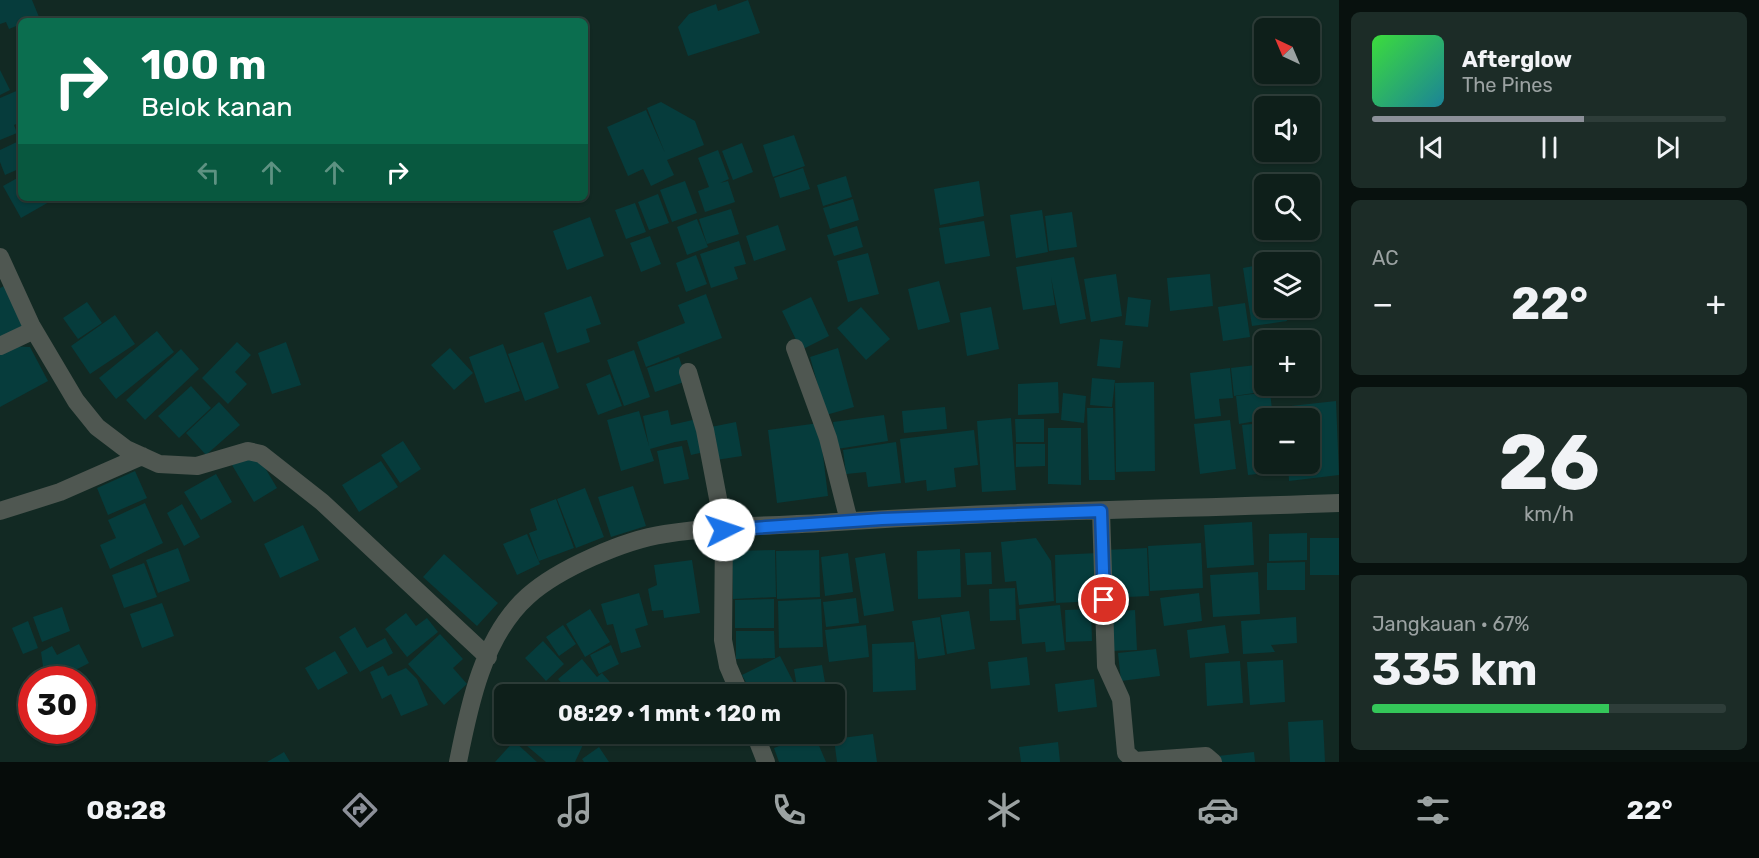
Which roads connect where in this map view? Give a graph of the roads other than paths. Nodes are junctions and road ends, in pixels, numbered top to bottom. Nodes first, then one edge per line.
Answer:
1 (0, 258) edge
2 (34, 330) junction
3 (0, 346) edge
4 (795, 348) dead end
5 (688, 372) dead end
6 (142, 456) junction
7 (1339, 503) edge
8 (0, 511) edge
9 (1101, 511) junction
10 (849, 521) junction
11 (724, 530) junction
12 (488, 657) junction
13 (736, 684) edge
14 (759, 744) edge
15 (458, 762) edge
16 (766, 762) edge
17 (1213, 762) edge

1 - 2 street
2 - 3 street
2 - 6 street
4 - 10 street
5 - 11 street
6 - 8 street
6 - 12 street
7 - 9 street
9 - 10 street
9 - 17 street
10 - 11 street
11 - 12 street
11 - 13 street
12 - 15 street
14 - 16 street

